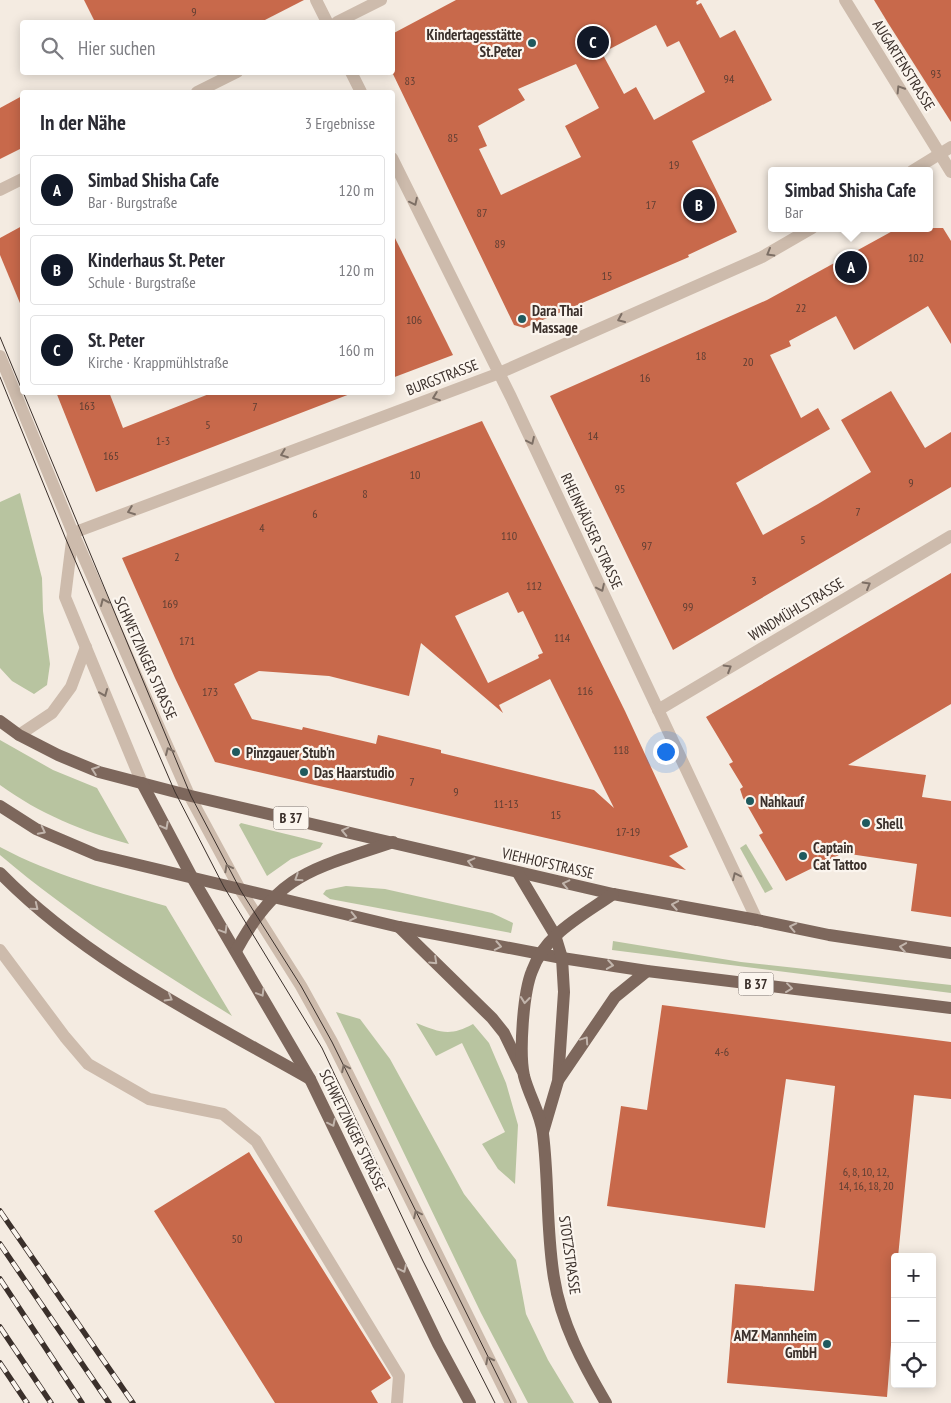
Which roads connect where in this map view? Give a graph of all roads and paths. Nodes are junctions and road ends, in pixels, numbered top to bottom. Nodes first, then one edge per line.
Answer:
1 (316, 0) edge
2 (381, 0) edge
3 (845, 0) edge
4 (326, 20) edge
5 (340, 20) edge
6 (231, 75) edge
7 (352, 75) edge
8 (201, 90) edge
9 (359, 90) edge
10 (946, 151) edge
11 (395, 164) edge
12 (919, 167) edge
13 (951, 172) edge
14 (20, 180) edge
15 (0, 190) edge
16 (805, 232) edge
17 (0, 356) edge
18 (497, 374) junction
19 (73, 533) junction
20 (951, 536) edge
21 (86, 648) junction
22 (658, 710) junction
23 (0, 720) edge
24 (19, 735) junction
25 (142, 784) junction
26 (189, 795) junction
27 (0, 806) edge
28 (393, 842) junction
29 (0, 873) edge
30 (518, 873) junction
31 (193, 879) junction
32 (241, 891) junction
33 (613, 894) junction
34 (272, 898) junction
35 (256, 915) junction
36 (757, 920) junction
37 (399, 927) junction
38 (555, 935) junction
39 (0, 950) edge
40 (236, 951) junction
41 (951, 953) edge
42 (539, 954) junction
43 (562, 958) junction
44 (647, 971) junction
45 (951, 1008) edge
46 (524, 1075) junction
47 (310, 1079) junction
48 (558, 1081) junction
49 (543, 1132) junction
50 (397, 1403) edge
51 (470, 1403) edge
52 (512, 1403) edge
53 (606, 1403) edge

1 - 4 street
2 - 5 street
10 -> 3 street, AUGARTENSTRASSE
6 - 8 street
7 - 9 street
10 - 12 street
10 - 13 street, AUGARTENSTRASSE
11 -> 18 street, RHEINHÄUSER STRASSE
14 - 15 street
16 -> 18 street, BURGSTRASSE
17 - 19 street, SCHWETZINGER STRASSE
18 -> 19 street, BURGSTRASSE
18 -> 22 street, RHEINHÄUSER STRASSE
19 - 21 street, SCHWETZINGER STRASSE
26 -> 19 street, SCHWETZINGER STRASSE
22 -> 20 street, WINDMÜHLSTRASSE
21 - 24 street
21 -> 25 street, SCHWETZINGER STRASSE
36 -> 22 street, RHEINHÄUSER STRASSE
23 - 24 main road, B 37
25 -> 24 main road, B 37
25 - 26 main road, VIEHHOFSTRASSE / B 37
25 -> 31 main road, SCHWETZINGER STRASSE
28 -> 26 main road, VIEHHOFSTRASSE / B 37
32 -> 26 street, SCHWETZINGER STRASSE
27 -> 31 main road, B 37
30 -> 28 main road, VIEHHOFSTRASSE / B 37
28 -> 34 main road
29 -> 47 main road
33 -> 30 main road, VIEHHOFSTRASSE / B 37
30 - 38 main road, STOTZSTRASSE
31 - 32 main road, B 37
31 -> 40 main road, SCHWETZINGER STRASSE
32 - 34 main road, B 37
32 - 35 street, SCHWETZINGER STRASSE
36 -> 33 main road, VIEHHOFSTRASSE / B 37
33 - 38 main road, STOTZSTRASSE
34 - 35 main road
34 -> 37 main road, B 37
35 - 40 main road
52 -> 35 street, SCHWETZINGER STRASSE
41 -> 36 main road, VIEHHOFSTRASSE / B 37
37 -> 42 main road, B 37
37 -> 46 main road
38 - 42 main road, STOTZSTRASSE
38 - 43 main road, STOTZSTRASSE
39 - 50 street
40 -> 47 main road, SCHWETZINGER STRASSE
42 - 43 main road, B 37
42 -> 46 main road, STOTZSTRASSE
43 -> 44 main road, B 37
43 - 48 main road, STOTZSTRASSE
44 -> 45 main road, B 37
48 -> 44 main road
46 - 49 main road, STOTZSTRASSE
47 -> 51 main road, SCHWETZINGER STRASSE
48 - 49 main road, STOTZSTRASSE
49 - 53 main road, STOTZSTRASSE

